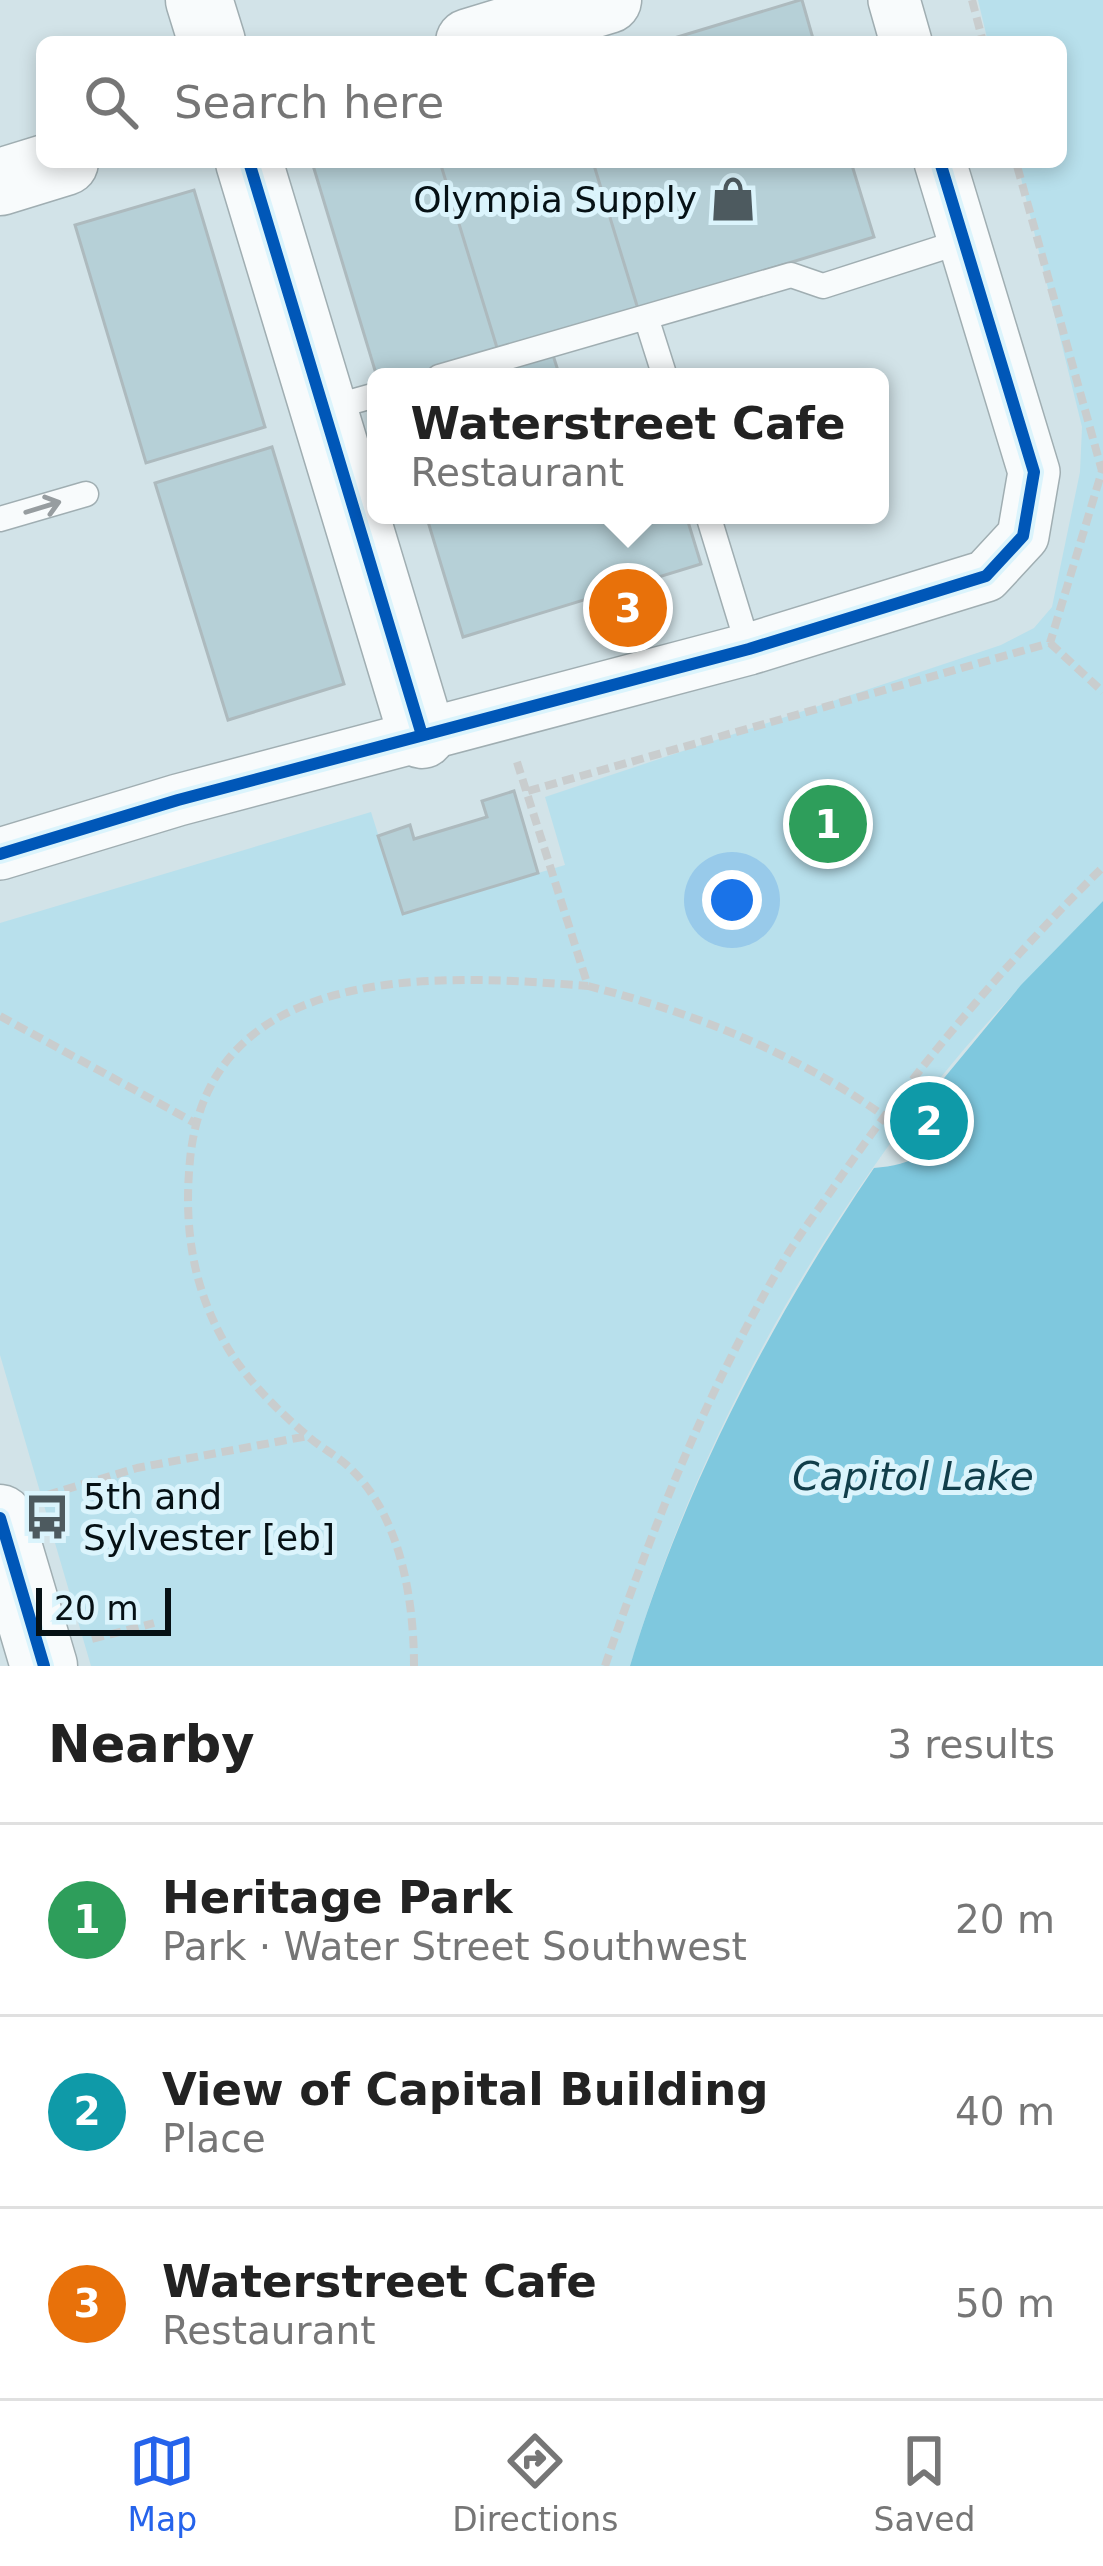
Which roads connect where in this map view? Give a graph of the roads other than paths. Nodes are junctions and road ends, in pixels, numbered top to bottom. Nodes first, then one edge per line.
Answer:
1 (200, 0) edge
2 (894, 0) edge
3 (566, 6) edge
4 (210, 36) edge
5 (485, 36) edge
6 (904, 36) edge
7 (46, 168) edge
8 (251, 168) edge
9 (942, 168) edge
10 (0, 182) edge
11 (963, 241) junction
12 (646, 317) junction
13 (470, 368) edge
14 (662, 368) edge
15 (349, 403) edge
16 (367, 485) edge
17 (86, 494) dead end
18 (0, 519) edge
19 (376, 524) edge
20 (711, 524) edge
21 (749, 650) junction
22 (422, 735) junction
23 (0, 854) edge
24 (16, 1541) edge
25 (67, 1653) edge

1 - 4 street
2 - 6 street
3 - 5 street
7 - 10 street
8 - 15 street
9 - 11 street
11 - 12 lane
11 - 21 street
12 - 13 lane
12 - 14 lane
15 - 16 street
18 -> 17 lane
19 - 22 street
20 - 21 lane
21 - 22 street
22 - 23 street
24 - 25 street

